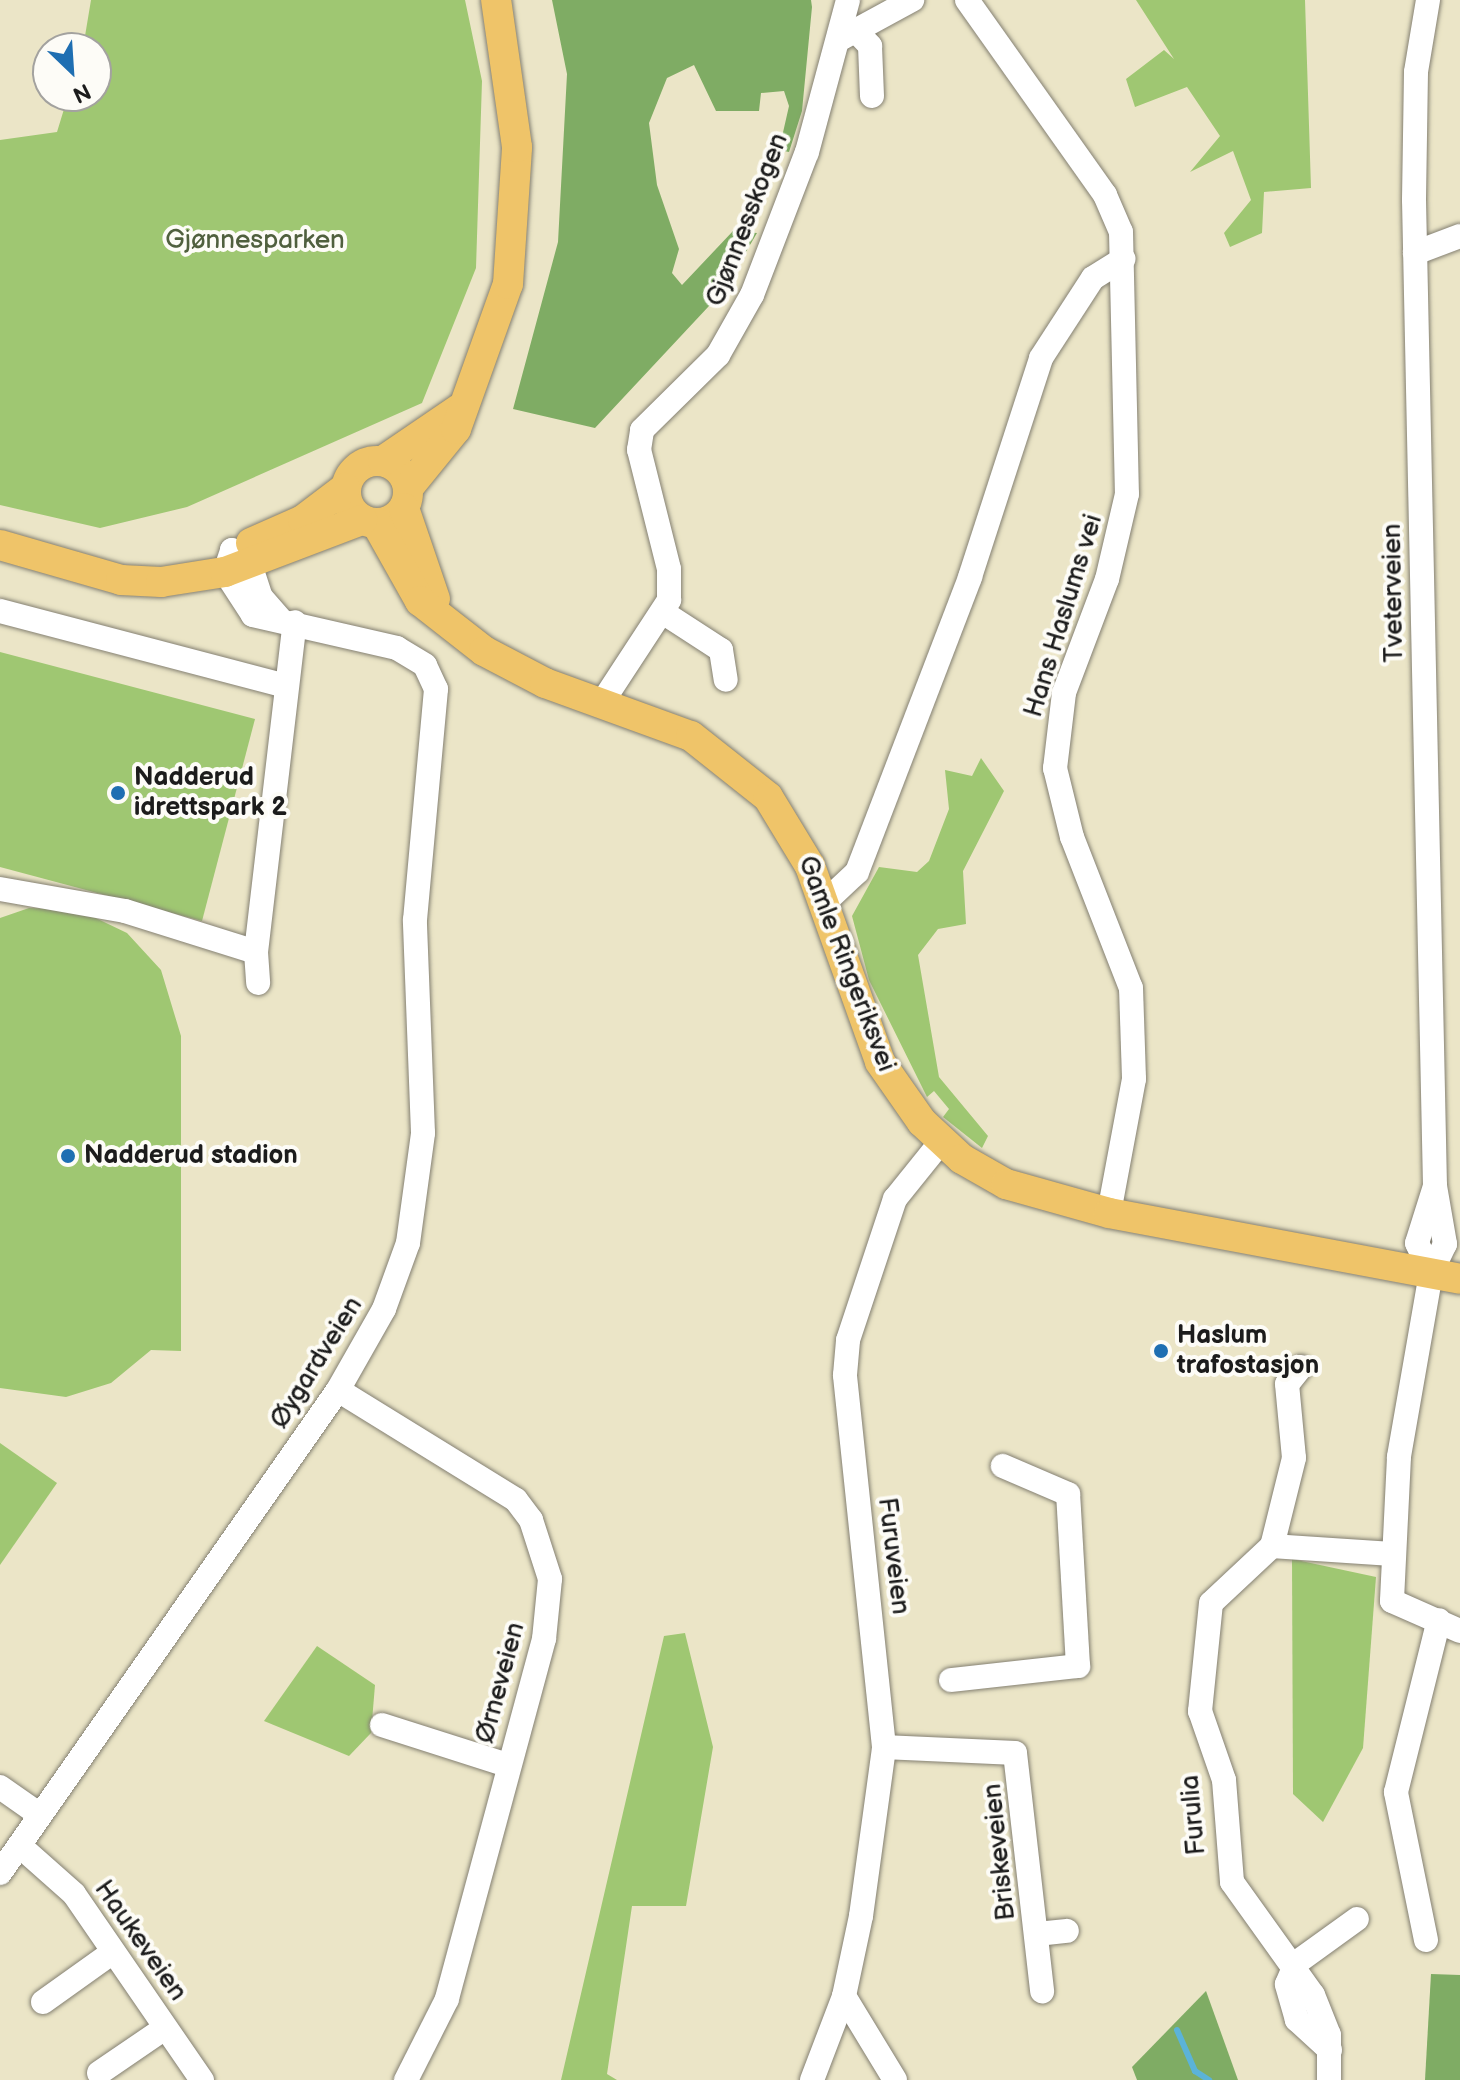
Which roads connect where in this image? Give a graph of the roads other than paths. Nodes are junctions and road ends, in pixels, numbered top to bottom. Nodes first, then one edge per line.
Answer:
1 (496, 0) edge
2 (848, 0) edge
3 (912, 0) edge
4 (967, 0) edge
5 (1428, 0) edge
6 (850, 36) junction
7 (872, 96) dead end
8 (1460, 236) edge
9 (1415, 253) junction
10 (1123, 259) junction
11 (464, 406) junction
12 (383, 461) junction
13 (345, 488) junction
14 (406, 498) junction
15 (369, 522) junction
16 (0, 545) edge
17 (236, 562) junction
18 (0, 611) edge
19 (664, 613) junction
20 (287, 620) junction
21 (447, 622) junction
22 (726, 680) dead end
23 (286, 686) junction
24 (603, 701) junction
25 (0, 889) edge
26 (824, 903) junction
27 (256, 952) junction
28 (258, 983) dead end
29 (940, 1143) junction
30 (1109, 1213) junction
31 (1445, 1276) edge
32 (1301, 1367) dead end
33 (338, 1390) junction
34 (1003, 1466) dead end
35 (1272, 1546) junction
36 (1392, 1554) junction
37 (1449, 1625) edge
38 (951, 1680) dead end
39 (382, 1725) dead end
40 (884, 1747) junction
41 (507, 1765) junction
42 (0, 1787) edge
43 (40, 1815) junction
44 (20, 1846) junction
45 (0, 1873) edge
46 (1357, 1919) dead end
47 (1067, 1931) dead end
48 (1037, 1934) junction
49 (1426, 1940) dead end
50 (113, 1952) junction
51 (1296, 1963) junction
52 (1042, 1991) dead end
53 (844, 1996) junction
54 (43, 2002) dead end
55 (165, 2028) junction
56 (99, 2073) dead end
57 (202, 2080) edge
58 (406, 2080) edge
59 (812, 2080) edge
60 (895, 2080) edge
61 (1329, 2080) edge

1 - 11 main road
2 - 6 street, Gjønnesskogen
3 - 6 street
4 - 10 street, Hans Haslums vei
5 - 9 street, Tveterveien
6 - 7 street
6 - 19 street, Gjønnesskogen
8 - 9 street
9 - 31 street, Tveterveien
10 - 26 street
10 - 30 street, Hans Haslums vei
11 - 12 main road
11 - 14 main road
12 - 13 main road
12 - 14 main road
13 - 15 main road
13 - 17 main road
14 - 15 main road
14 - 21 main road, Gamle Ringeriksvei
15 - 17 main road
15 - 21 main road, Gamle Ringeriksvei
16 - 17 main road
17 - 20 street, Øygardveien
18 - 23 street
19 - 22 street
19 - 24 street, Gjønnesskogen
20 - 23 street
20 - 33 street, Øygardveien
21 - 24 main road, Gamle Ringeriksvei
23 - 27 street
24 - 26 main road, Gamle Ringeriksvei
25 - 27 street
26 - 29 main road, Gamle Ringeriksvei
27 - 28 street
29 - 30 main road, Gamle Ringeriksvei
29 - 40 street, Furuveien
30 - 31 main road, Gamle Ringeriksvei
31 - 36 street
32 - 35 street
33 - 41 street, Ørneveien
33 - 43 street, Øygardveien
34 - 38 street
35 - 36 street
35 - 51 street, Furulia
36 - 37 street
37 - 49 street
39 - 41 street
40 - 48 street, Briskeveien
40 - 53 street, Furuveien
41 - 58 street, Ørneveien
42 - 43 street
43 - 44 street, Øygardveien
44 - 45 street, Øygardveien
44 - 50 street, Haukeveien
46 - 51 street
47 - 48 street, Briskeveien
48 - 52 street, Briskeveien
50 - 54 street
50 - 55 street, Haukeveien
51 - 61 street, Furulia
53 - 59 street, Furuveien
53 - 60 street
55 - 56 street
55 - 57 street, Haukeveien

